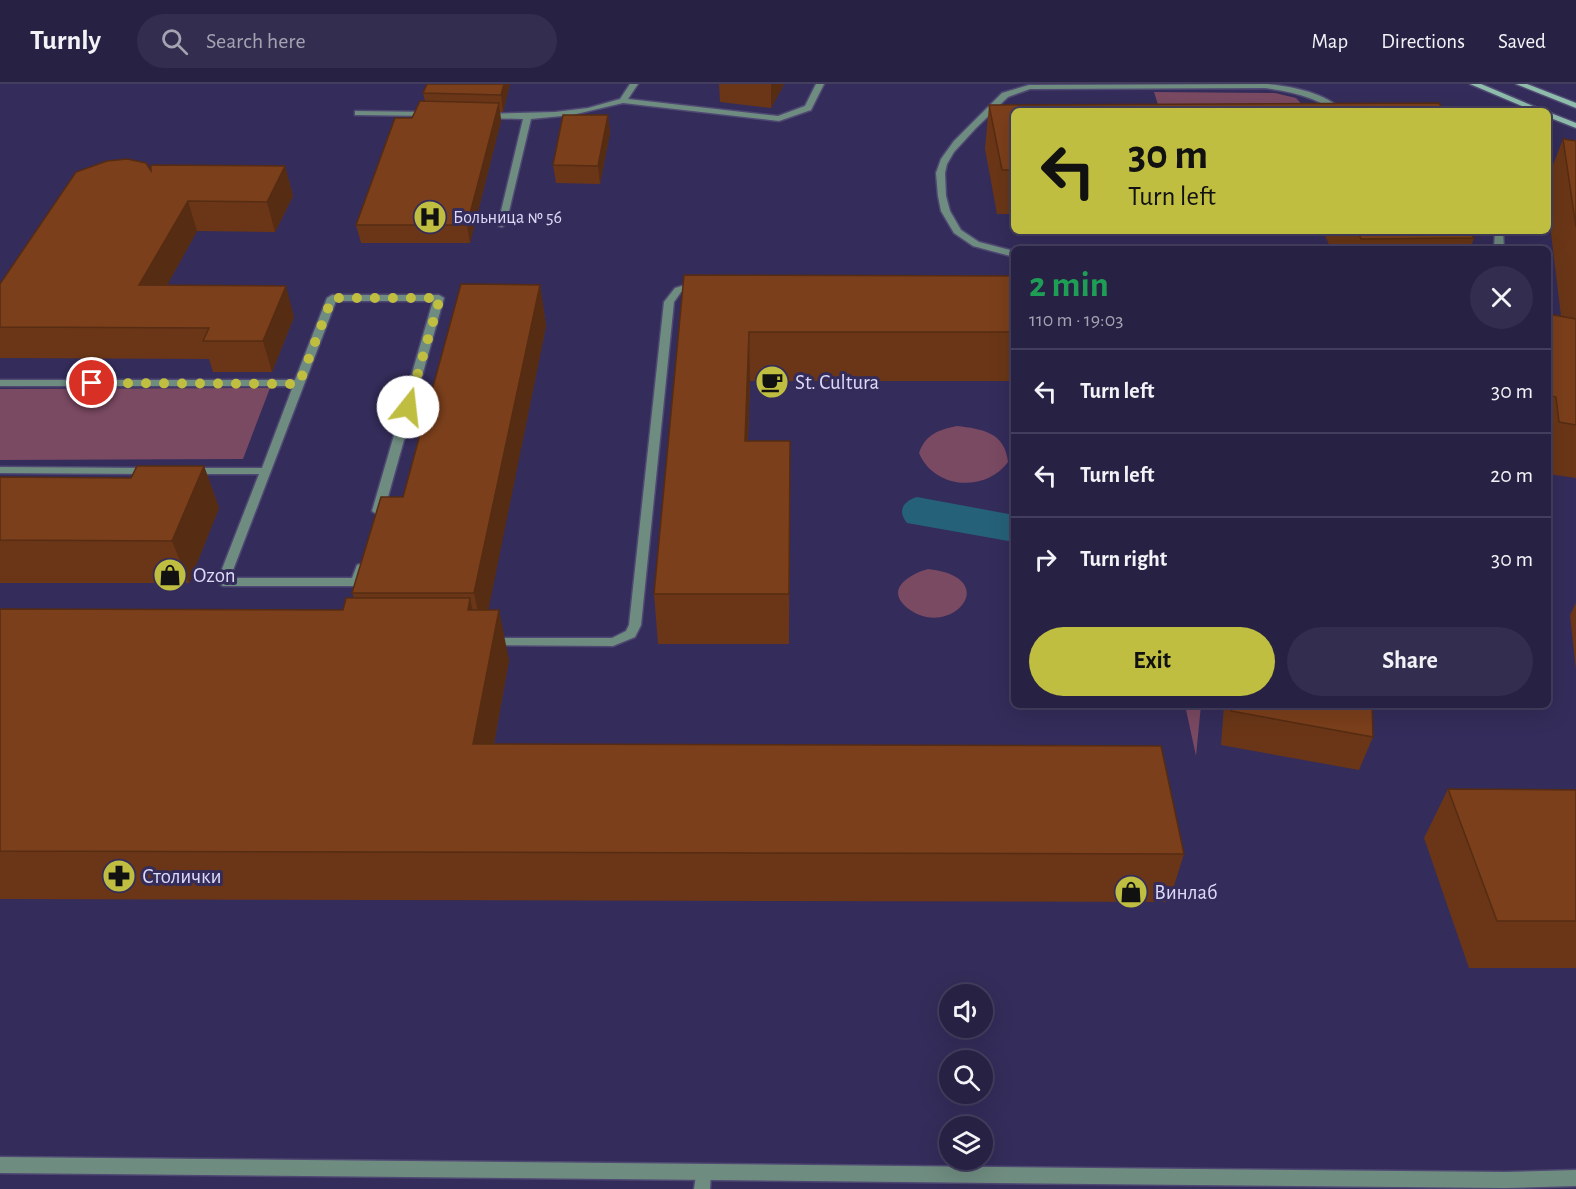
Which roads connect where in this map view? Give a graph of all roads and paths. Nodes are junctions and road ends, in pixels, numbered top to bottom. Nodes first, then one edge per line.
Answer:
1 (634, 84) edge
2 (820, 84) edge
3 (1474, 84) edge
4 (1520, 84) edge
5 (1039, 85) edge
6 (623, 101) junction
7 (1576, 106) edge
8 (1335, 108) edge
9 (1532, 108) edge
10 (358, 112) dead end
11 (437, 115) edge
12 (1551, 115) edge
13 (471, 116) edge
14 (527, 117) junction
15 (1576, 126) edge
16 (502, 224) dead end
17 (1011, 254) edge
18 (713, 284) edge
19 (0, 383) edge
20 (299, 384) junction
21 (0, 470) edge
22 (266, 471) junction
23 (374, 525) edge
24 (364, 559) edge
25 (483, 642) edge
26 (0, 1166) edge
27 (1576, 1178) edge
28 (703, 1181) edge
29 (1415, 1184) edge

1 - 6 street
2 - 6 street
3 - 9 main road
4 - 7 main road
5 - 8 street
5 - 17 street
6 - 14 street
10 - 11 street
12 - 15 main road
13 - 14 street
14 - 16 street
18 - 25 street
19 - 20 street
20 - 22 street
20 - 23 street
21 - 22 street
22 - 24 street
26 - 28 street
27 - 29 street
28 - 29 street

